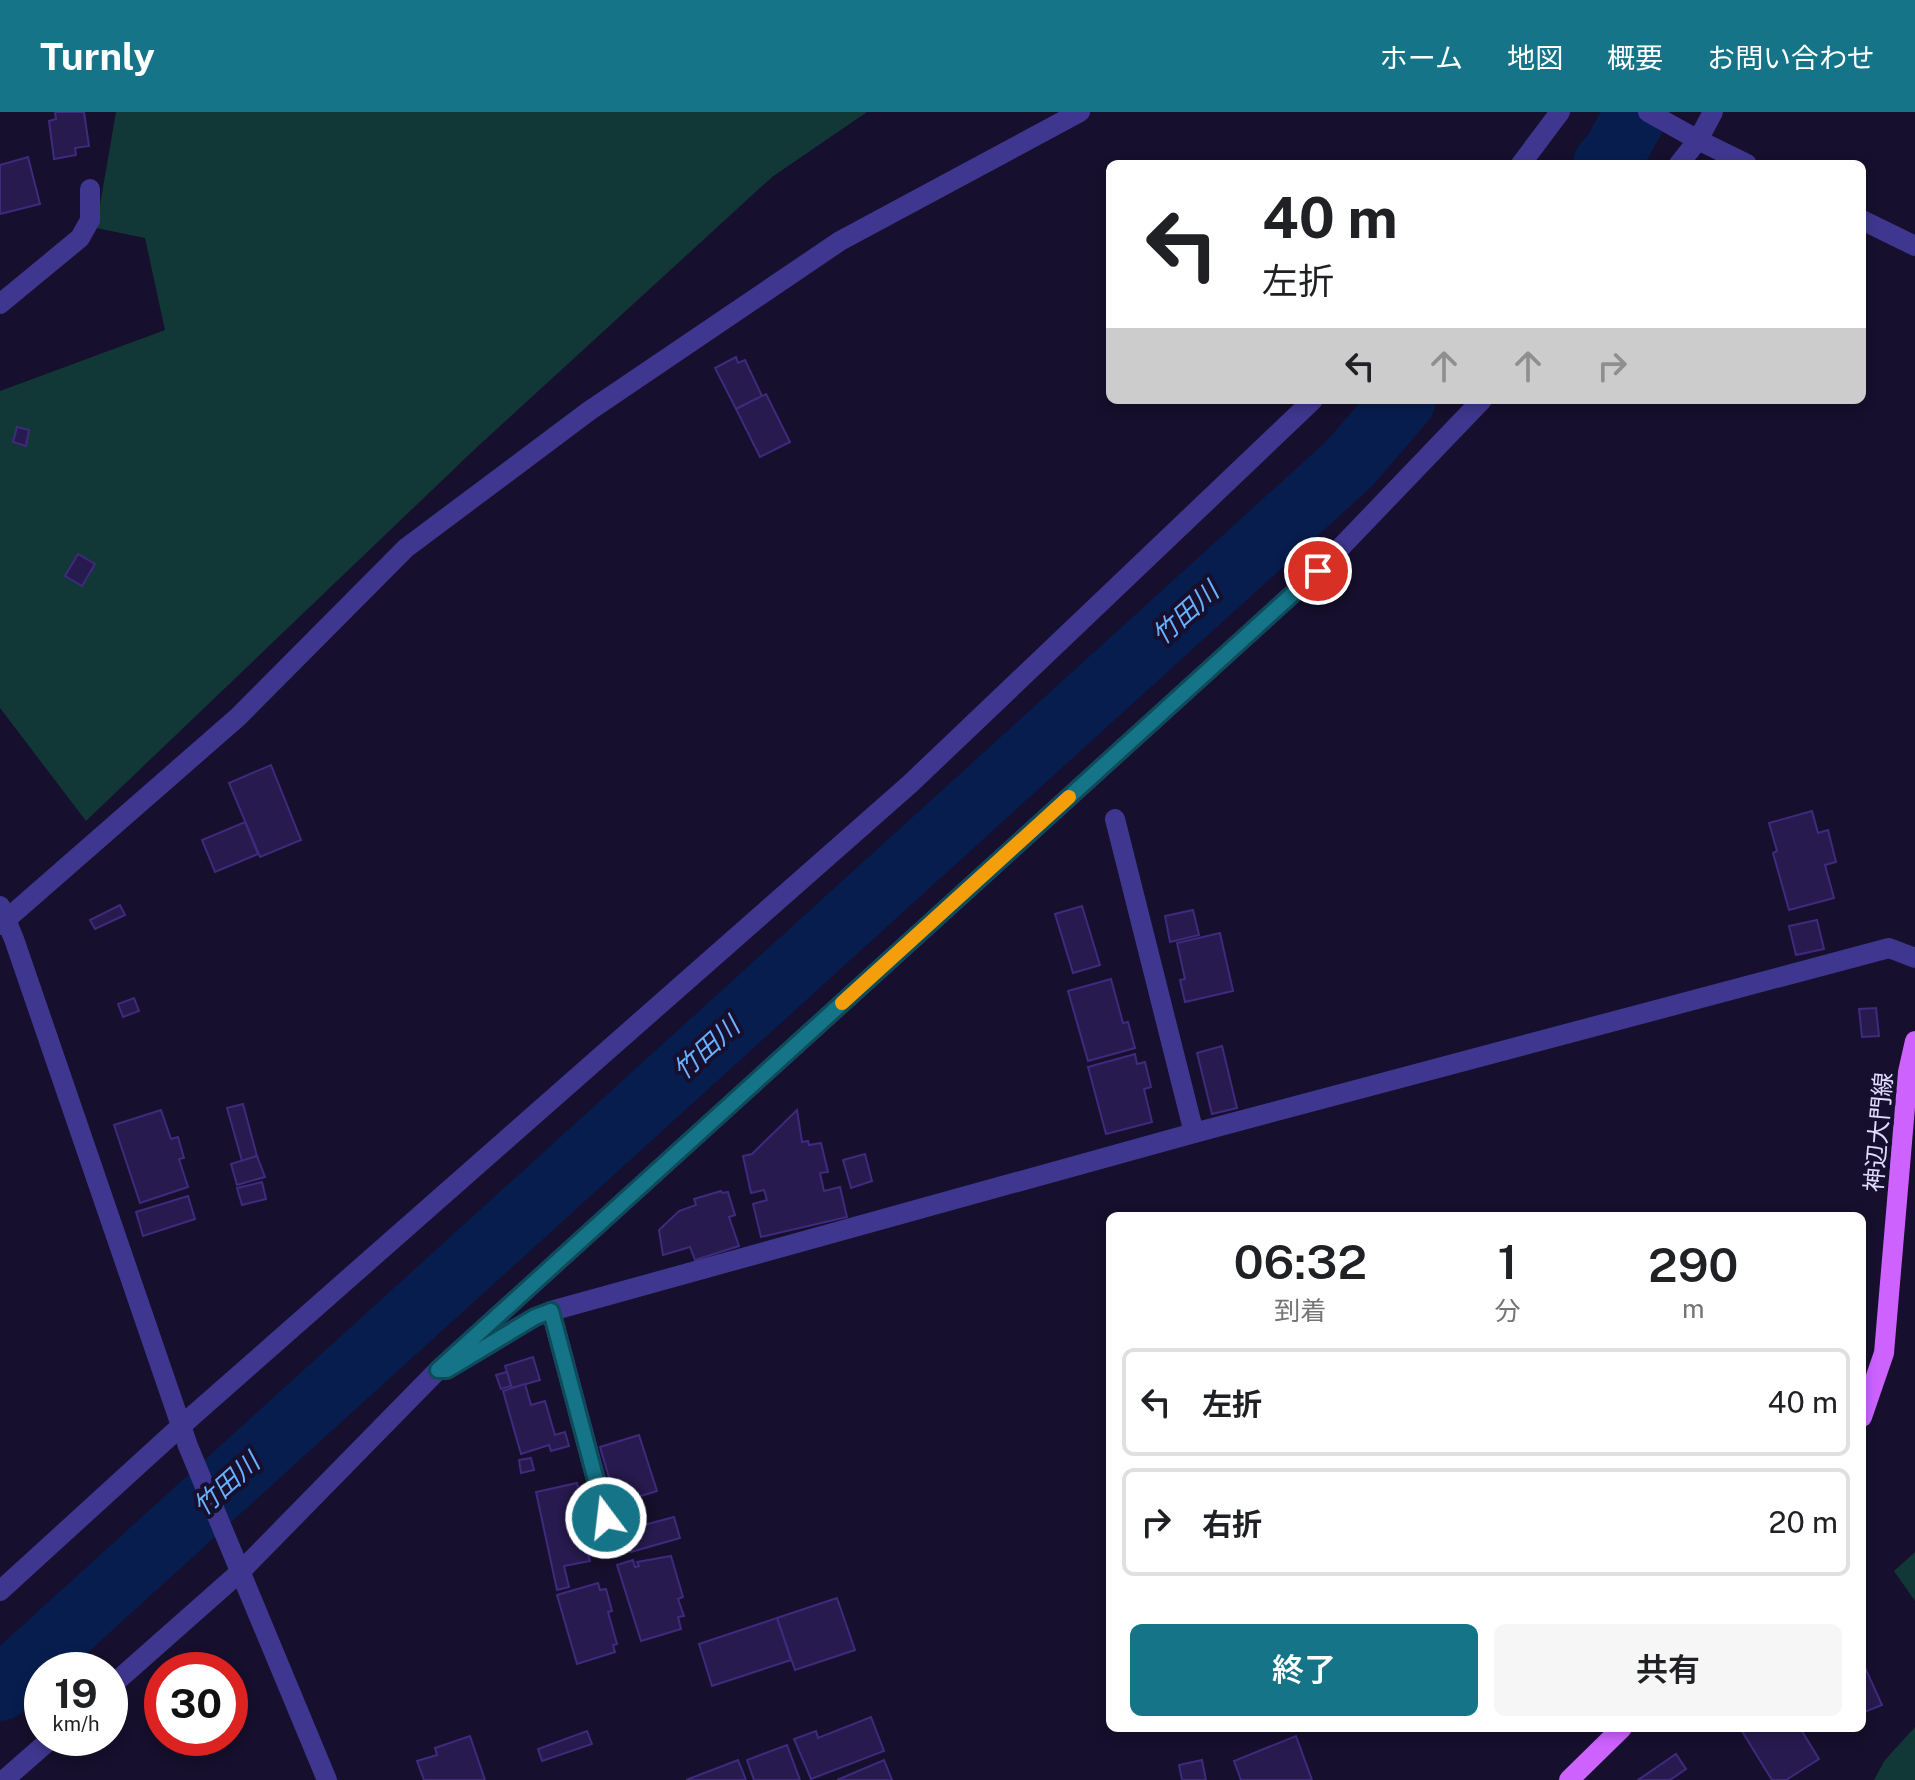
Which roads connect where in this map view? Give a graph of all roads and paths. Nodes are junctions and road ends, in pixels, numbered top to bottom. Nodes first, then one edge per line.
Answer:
1 (1080, 112) edge
2 (1560, 112) edge
3 (1648, 112) edge
4 (1713, 112) edge
5 (1692, 136) junction
6 (1524, 160) edge
7 (1681, 160) edge
8 (1739, 160) edge
9 (90, 189) dead end
10 (1866, 222) edge
11 (1915, 246) edge
12 (0, 304) edge
13 (1309, 404) edge
14 (1478, 404) edge
15 (1115, 819) dead end
16 (2, 917) edge
17 (1915, 958) edge
18 (1915, 1041) edge
19 (1194, 1133) junction
20 (551, 1311) junction
21 (438, 1370) junction
22 (1866, 1405) edge
23 (181, 1426) junction
24 (614, 1547) dead end
25 (236, 1564) junction
26 (0, 1591) edge
27 (128, 1669) edge
28 (1618, 1732) edge
29 (31, 1756) edge
30 (4, 1780) edge
31 (327, 1780) edge
32 (1569, 1780) edge

1 - 16 street
2 - 6 street
3 - 5 street
4 - 5 street
5 - 7 street
5 - 8 street
9 - 12 street
10 - 11 street
13 - 23 street
14 - 21 street
15 - 19 street
16 - 23 street
17 - 19 street
18 - 22 main road, 神辺大門線
19 - 20 street
20 - 21 street
20 - 24 street
21 - 25 street
23 - 25 street
23 - 26 street
25 - 27 street
25 - 31 street
28 - 32 main road
29 - 30 street

